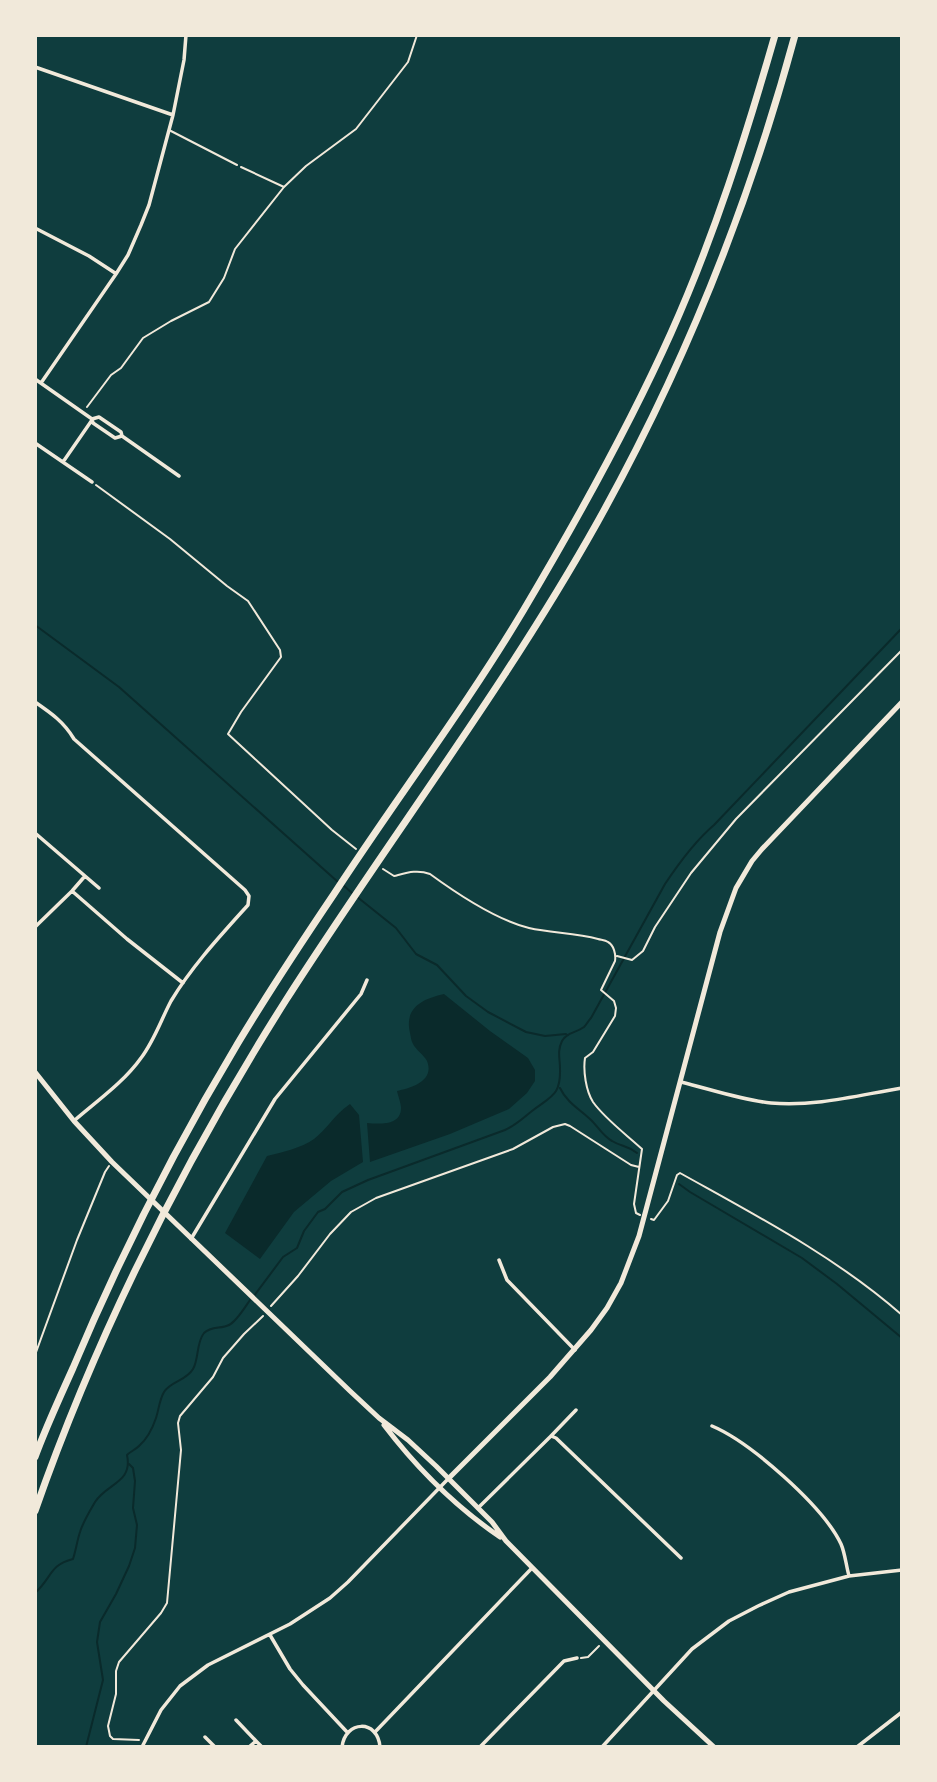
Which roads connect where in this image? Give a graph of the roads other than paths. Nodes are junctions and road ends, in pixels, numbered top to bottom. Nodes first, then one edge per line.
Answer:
1 (186, 35) edge
2 (775, 35) edge
3 (795, 35) edge
4 (35, 67) edge
5 (173, 115) junction
6 (169, 130) junction
7 (237, 165) road end
8 (35, 228) edge
9 (116, 274) junction
10 (35, 379) edge
11 (41, 383) junction
12 (92, 419) junction
13 (122, 436) junction
14 (35, 443) edge
15 (63, 462) junction
16 (179, 476) dead end
17 (92, 482) road end
18 (35, 702) edge
19 (902, 702) edge
20 (35, 833) edge
21 (85, 876) junction
22 (99, 888) dead end
23 (72, 891) junction
24 (35, 927) edge
25 (367, 980) dead end
26 (183, 983) junction
27 (35, 1072) edge
28 (681, 1082) junction
29 (902, 1088) edge
30 (74, 1121) junction
31 (191, 1239) junction
32 (499, 1260) dead end
33 (575, 1350) junction
34 (576, 1410) dead end
35 (379, 1418) junction
36 (712, 1426) dead end
37 (551, 1436) junction
38 (35, 1457) edge
39 (449, 1479) junction
40 (440, 1487) junction
41 (478, 1508) junction
42 (35, 1511) edge
43 (506, 1541) junction
44 (681, 1558) dead end
45 (532, 1568) junction
46 (902, 1570) edge
47 (849, 1576) junction
48 (270, 1635) junction
49 (577, 1658) road end
50 (654, 1690) junction
51 (902, 1712) edge
52 (236, 1720) dead end
53 (347, 1732) junction
54 (374, 1732) junction
55 (205, 1737) dead end
56 (256, 1741) junction
57 (143, 1745) edge
58 (215, 1747) edge
59 (249, 1747) edge
60 (262, 1747) edge
61 (341, 1747) edge
62 (380, 1747) edge
63 (480, 1747) edge
64 (602, 1747) edge
65 (714, 1747) edge
66 (858, 1747) edge

1 - 5 street
2 - 38 highway
3 - 42 highway
4 - 5 street
5 - 6 street
6 - 7 lane
6 - 9 street
8 - 9 street
9 - 11 street
10 - 11 street
11 - 12 street
12 - 13 street
12 - 13 street
12 - 15 street
13 - 16 street
14 - 15 street
15 - 17 street
18 - 26 street
19 - 28 main road
20 - 21 street
21 - 22 street
21 - 23 street
23 - 24 street
23 - 26 street
25 - 31 street
26 - 30 street
27 - 30 main road
28 - 29 street
28 - 33 main road
30 - 31 main road
31 - 35 main road
32 - 33 street
33 - 39 main road
34 - 37 street
35 - 39 main road
35 - 40 main road
36 - 47 street
37 - 41 street
37 - 44 street
39 - 40 street
39 - 41 main road
40 - 43 main road
40 - 48 street
41 - 43 main road
43 - 45 main road
45 - 50 main road
45 - 54 street
46 - 47 street
47 - 50 street
48 - 53 street
48 - 57 street
49 - 63 street
50 - 64 street
50 - 65 main road
51 - 66 street
52 - 56 street
53 - 54 street
53 - 61 street
54 - 62 street
55 - 58 street
56 - 59 street
56 - 60 street

